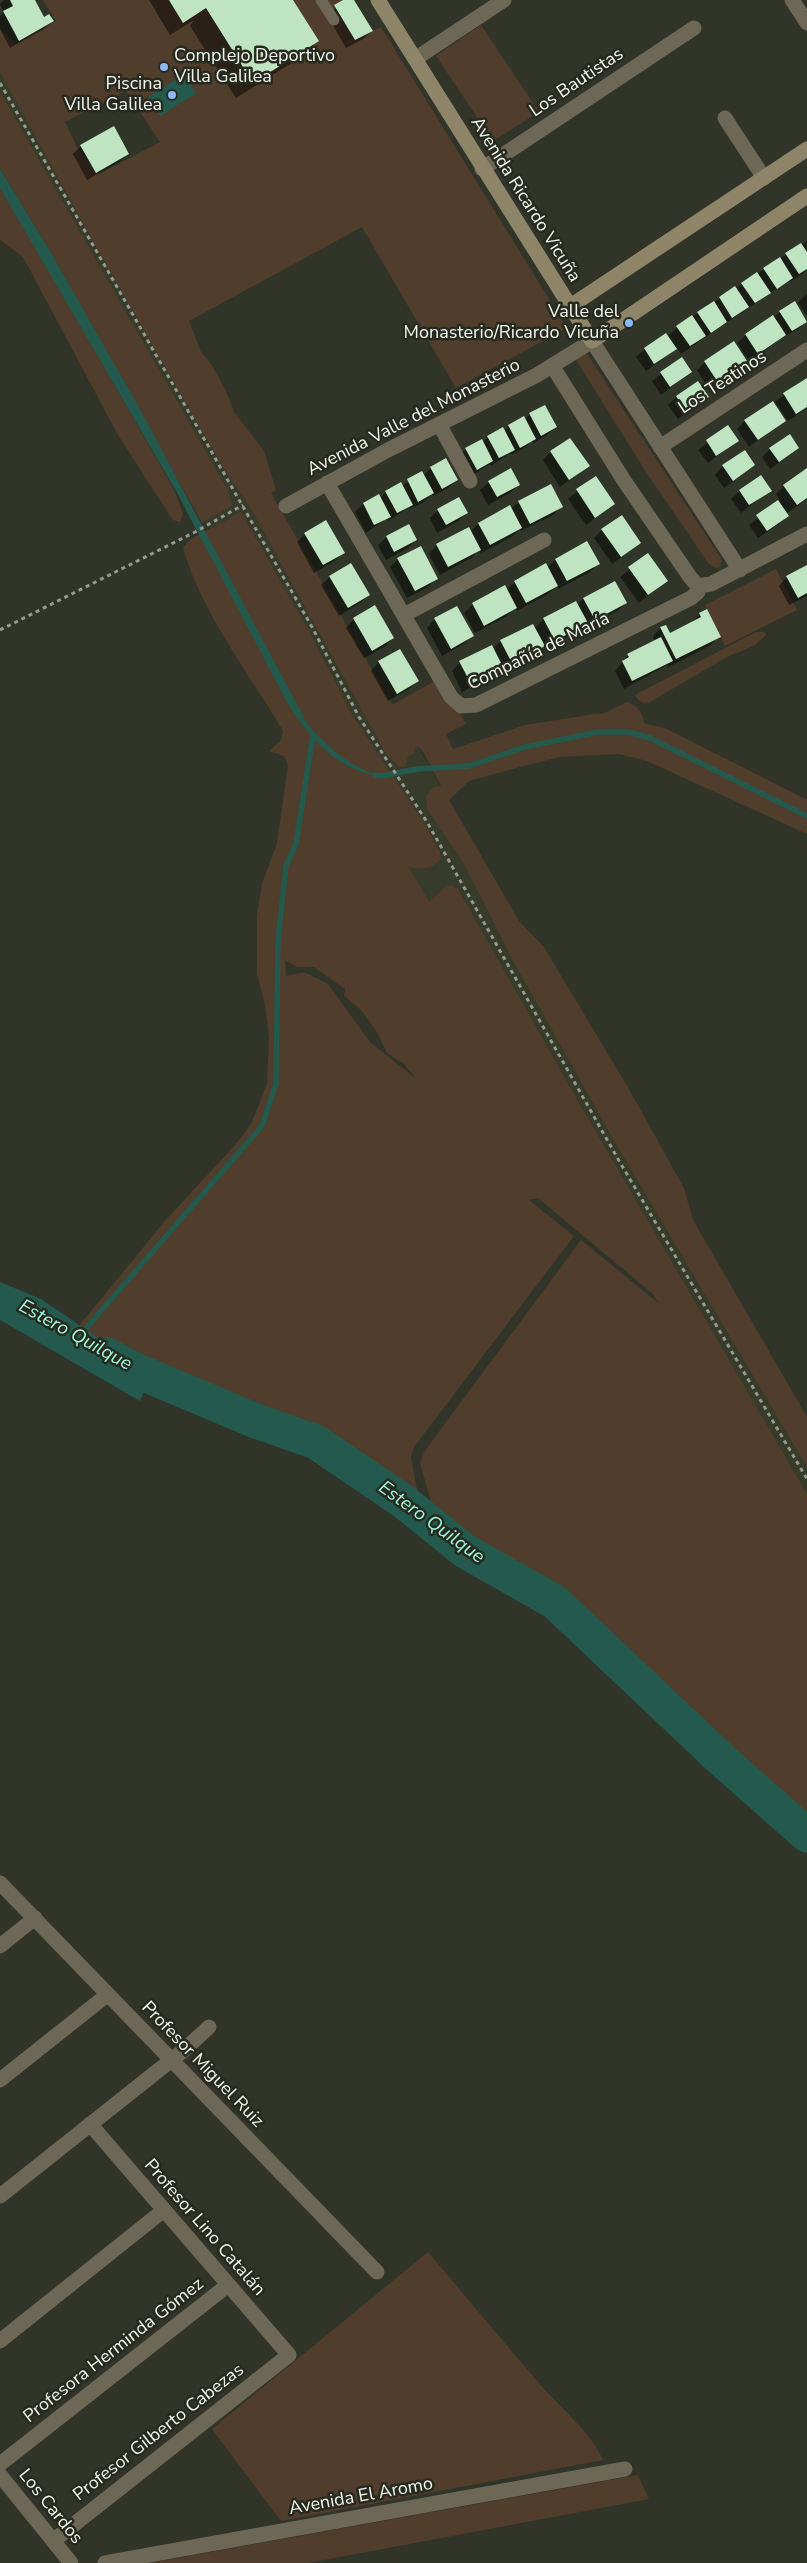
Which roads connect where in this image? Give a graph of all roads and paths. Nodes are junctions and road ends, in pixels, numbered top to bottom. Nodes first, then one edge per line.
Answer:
1 (321, 0) edge
2 (378, 0) edge
3 (504, 0) edge
4 (792, 0) edge
5 (334, 20) dead end
6 (807, 22) edge
7 (694, 28) dead end
8 (415, 59) junction
9 (0, 83) edge
10 (724, 118) dead end
11 (807, 149) edge
12 (482, 168) junction
13 (764, 178) junction
14 (807, 196) edge
15 (569, 307) junction
16 (592, 341) junction
17 (807, 350) edge
18 (553, 366) junction
19 (439, 424) junction
20 (660, 447) junction
21 (470, 480) dead end
22 (327, 483) junction
23 (243, 505) junction
24 (286, 506) dead end
25 (807, 534) edge
26 (544, 540) dead end
27 (740, 570) junction
28 (698, 586) junction
29 (404, 614) junction
30 (0, 630) edge
31 (807, 1479) edge
32 (0, 1883) edge
33 (35, 1918) junction
34 (0, 1946) edge
35 (107, 1994) junction
36 (209, 2027) dead end
37 (171, 2060) junction
38 (0, 2080) edge
39 (90, 2124) junction
40 (0, 2196) edge
41 (164, 2210) junction
42 (377, 2272) dead end
43 (228, 2285) junction
44 (0, 2341) edge
45 (289, 2355) joint
46 (0, 2464) edge
47 (625, 2469) dead end
48 (0, 2475) edge
49 (53, 2541) junction
50 (71, 2563) edge
51 (105, 2563) edge

1 - 5 lane
2 - 8 street, Avenida Ricardo Vicuña
3 - 8 street
4 - 6 street
7 - 12 street, Los Bautistas
8 - 12 street, Avenida Ricardo Vicuña
9 - 23 path
10 - 13 street
11 - 13 street
12 - 15 street, Avenida Ricardo Vicuña
13 - 15 street
14 - 16 street, Avenida Valle del Monasterio
15 - 16 street, Avenida Ricardo Vicuña
16 - 18 street, Avenida Valle del Monasterio
16 - 20 street, Avenida Ricardo Vicuña
17 - 20 street, Los Teatinos
18 - 19 street, Avenida Valle del Monasterio
18 - 28 street
19 - 21 street
19 - 22 street, Avenida Valle del Monasterio
20 - 27 street, Avenida Ricardo Vicuña
22 - 24 street, Avenida Valle del Monasterio
22 - 29 street, Compañía de María
23 - 30 path
23 - 31 path
25 - 27 street, Compañía de María
26 - 29 street
27 - 28 street, Compañía de María
28 - 29 street, Compañía de María
32 - 33 street, Profesor Miguel Ruiz
33 - 34 street
33 - 35 street, Profesor Miguel Ruiz
35 - 37 street, Profesor Miguel Ruiz
35 - 38 street
36 - 37 street
37 - 39 street
37 - 42 street, Profesor Miguel Ruiz
39 - 40 street
39 - 41 street, Profesor Lino Catalán
41 - 43 street, Profesor Lino Catalán
41 - 44 street
43 - 45 street, Profesor Lino Catalán
43 - 46 street, Profesora Herminda Gómez
45 - 49 street, Profesor Gilberto Cabezas
47 - 51 street, Avenida El Aromo
48 - 49 street, Los Cardos
49 - 50 street, Los Cardos

